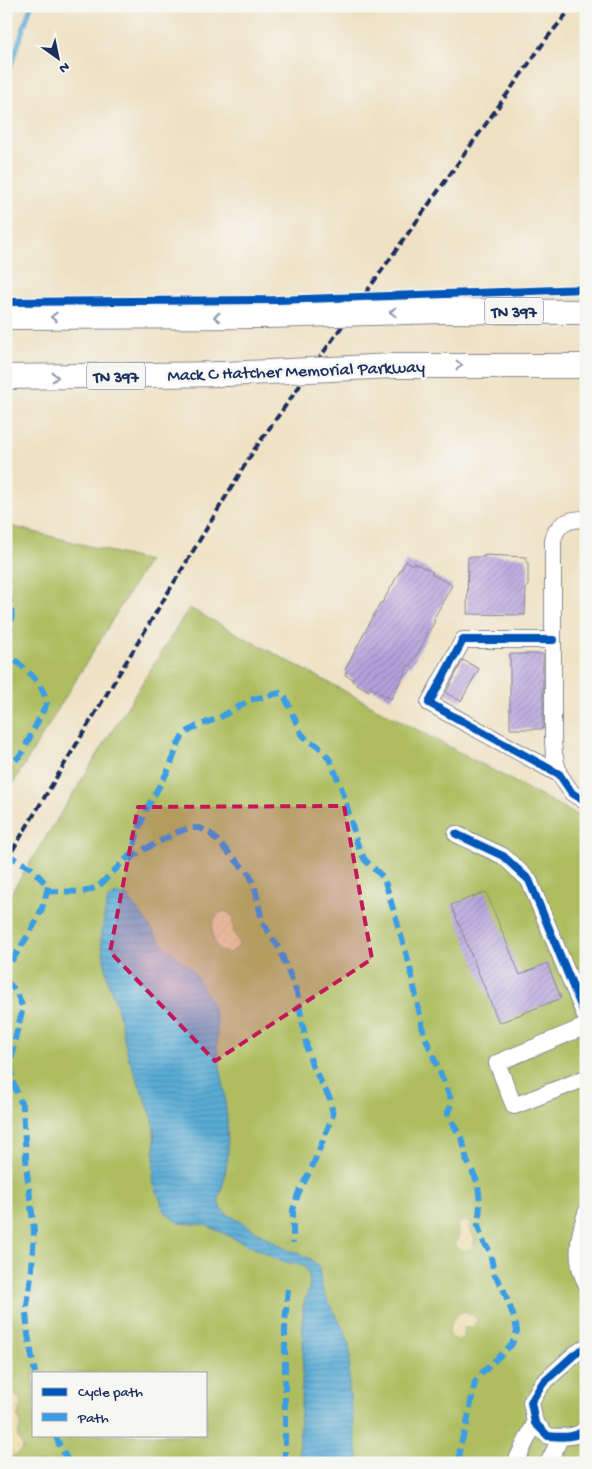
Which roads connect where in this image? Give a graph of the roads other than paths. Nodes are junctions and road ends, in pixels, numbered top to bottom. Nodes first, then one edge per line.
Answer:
1 (586, 312) edge
2 (6, 317) edge
3 (586, 366) edge
4 (6, 377) edge
5 (586, 519) edge
6 (553, 640) junction
7 (559, 774) junction
8 (586, 802) edge
9 (456, 834) dead end
10 (586, 1018) edge
11 (586, 1026) edge
12 (586, 1078) edge
13 (586, 1213) edge
14 (586, 1283) edge
15 (586, 1347) edge
16 (535, 1423) junction
17 (586, 1428) edge
18 (561, 1437) junction
19 (515, 1463) edge
20 (548, 1463) edge

1 -> 2 highway, TN 397, bridge
4 -> 3 highway, Mack C Hatcher Memorial Parkway / TN 397, bridge
5 - 6 street
6 - 7 street
6 - 7 street
7 - 8 street
9 - 10 street
11 - 12 street
13 - 14 street
15 - 16 street
16 - 18 street
16 - 19 street
17 - 18 street
18 - 20 street

